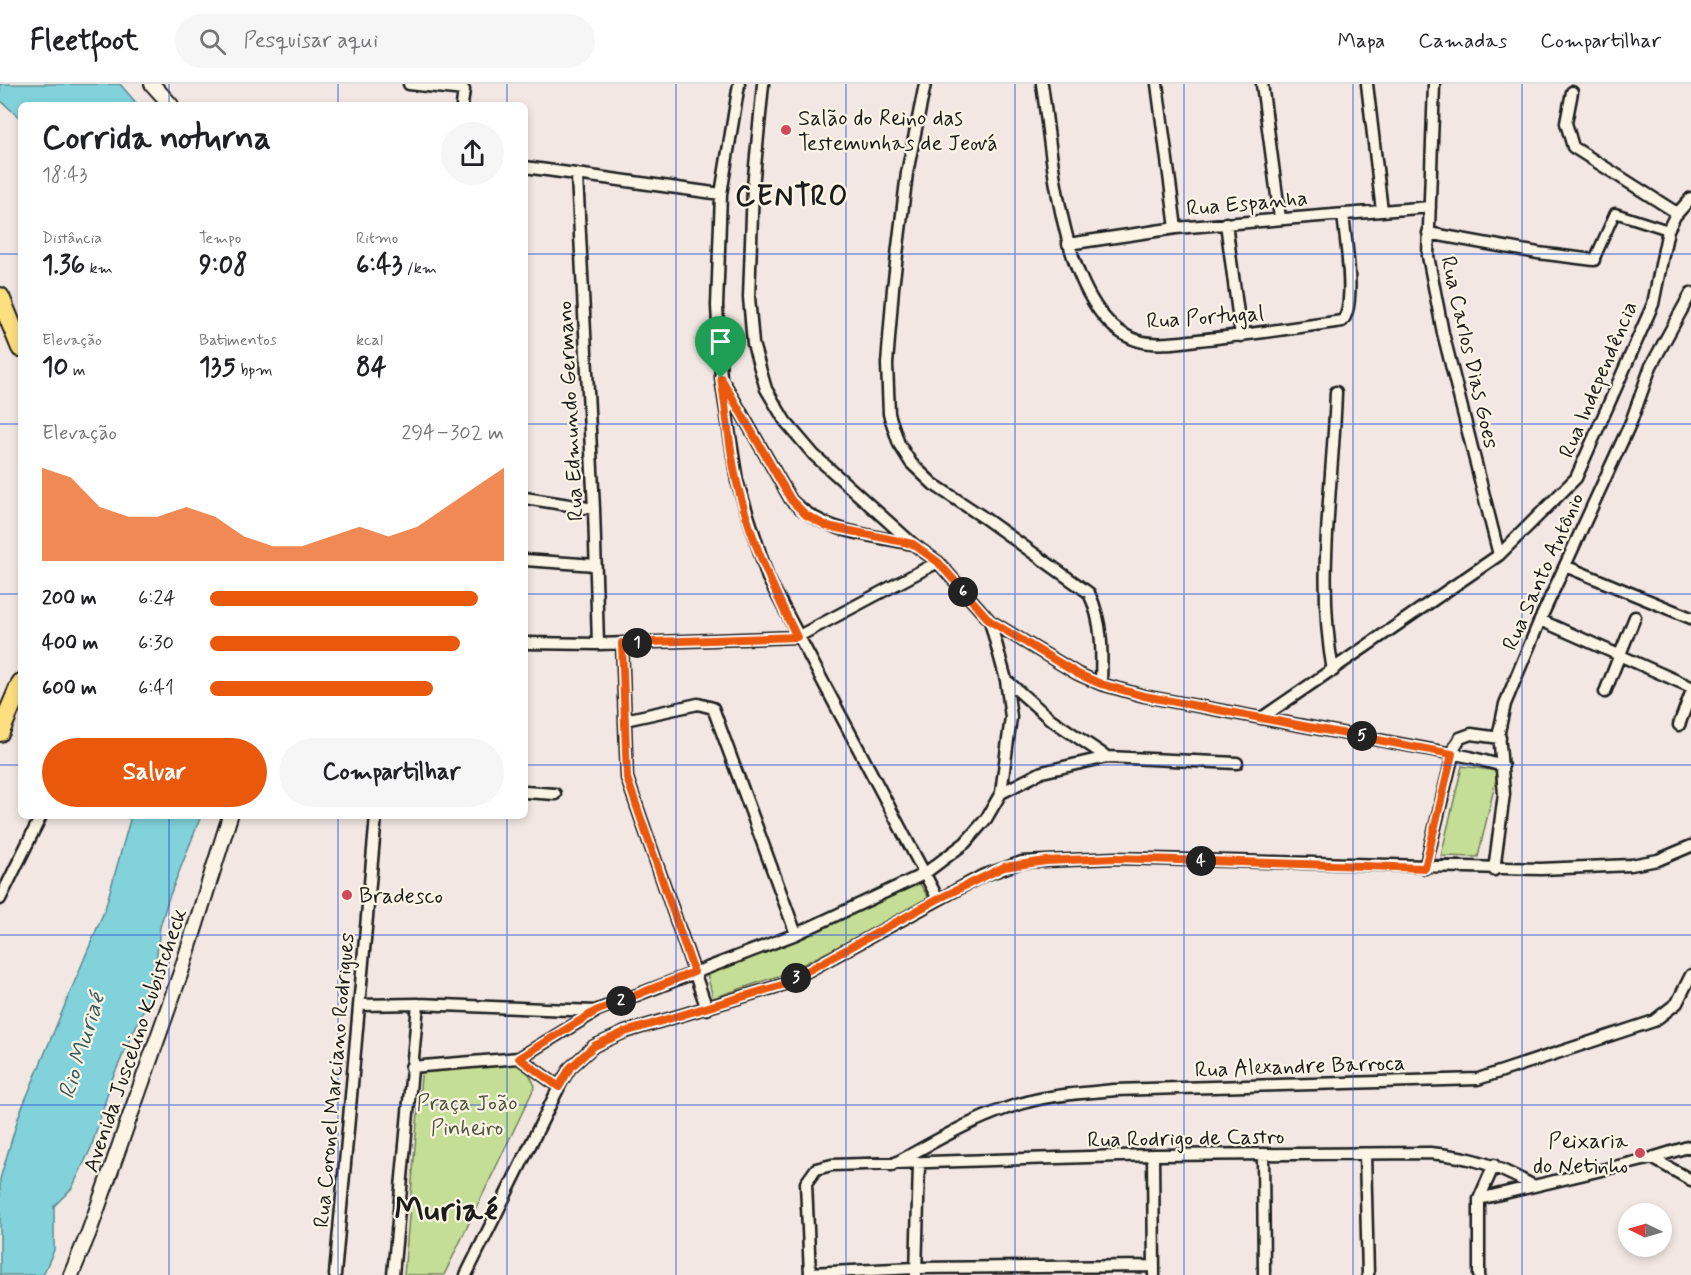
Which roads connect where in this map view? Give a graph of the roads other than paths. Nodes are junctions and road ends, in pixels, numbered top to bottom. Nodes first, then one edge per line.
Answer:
1 (152, 84) edge
2 (409, 84) edge
3 (739, 84) edge
4 (763, 84) edge
5 (926, 84) edge
6 (1042, 84) edge
7 (1157, 84) edge
8 (1262, 84) edge
9 (1367, 84) edge
10 (1434, 84) edge
11 (468, 87) edge
12 (1572, 92) dead end
13 (168, 102) edge
14 (463, 102) edge
15 (528, 168) edge
16 (578, 176) junction
17 (722, 194) junction
18 (1691, 198) edge
19 (1430, 207) junction
20 (1382, 211) junction
21 (1677, 213) junction
22 (1344, 214) junction
23 (1280, 218) junction
24 (1226, 223) junction
25 (1176, 228) junction
26 (1668, 230) junction
27 (1428, 233) junction
28 (1068, 244) junction
29 (1594, 260) joint
30 (1691, 293) edge
31 (0, 297) edge
32 (1241, 336) junction
33 (18, 341) edge
34 (721, 378) junction
35 (1336, 392) dead end
36 (528, 498) edge
37 (594, 509) junction
38 (913, 544) junction
39 (1500, 555) junction
40 (528, 560) edge
41 (938, 562) junction
42 (595, 565) junction
43 (1565, 566) junction
44 (1635, 617) dead end
45 (1691, 618) edge
46 (1540, 620) junction
47 (990, 621) junction
48 (797, 637) junction
49 (622, 643) junction
50 (528, 644) edge
51 (598, 644) junction
52 (1619, 656) junction
53 (1333, 671) junction
54 (1006, 680) junction
55 (1101, 684) junction
56 (1691, 687) edge
57 (18, 690) edge
58 (1605, 692) dead end
59 (1691, 693) edge
60 (1263, 717) junction
61 (625, 720) junction
62 (1679, 725) dead end
63 (0, 732) edge
64 (1500, 738) junction
65 (1452, 754) junction
66 (1107, 757) junction
67 (1237, 763) dead end
68 (1503, 766) junction
69 (528, 792) edge
70 (1001, 793) junction
71 (555, 795) dead end
72 (40, 819) edge
73 (230, 819) edge
74 (376, 819) edge
75 (1691, 846) edge
76 (1425, 868) junction
77 (1494, 870) junction
78 (924, 874) junction
79 (0, 899) edge
80 (938, 899) junction
81 (796, 934) junction
82 (694, 972) junction
83 (1691, 975) edge
84 (359, 1005) junction
85 (417, 1005) junction
86 (706, 1009) junction
87 (596, 1011) junction
88 (519, 1058) junction
89 (411, 1067) junction
90 (559, 1087) junction
91 (1691, 1146) edge
92 (1263, 1154) junction
93 (1365, 1154) junction
94 (1153, 1155) junction
95 (1652, 1158) junction
96 (919, 1164) junction
97 (892, 1165) junction
98 (1494, 1165) junction
99 (1691, 1180) edge
100 (1534, 1186) junction
101 (1479, 1199) junction
102 (1154, 1270) edge
103 (916, 1271) edge
104 (810, 1274) edge
105 (70, 1275) edge
106 (335, 1275) edge
107 (393, 1275) edge
108 (466, 1275) edge
109 (1264, 1275) edge
110 (1368, 1275) edge
111 (1479, 1275) edge

1 - 13 street
2 - 11 street
3 - 17 street
4 - 38 street
5 - 55 street
6 - 28 street, Rua Portugal
7 - 25 street
8 - 23 street
9 - 20 street
10 - 19 street, Rua Carlos Dias Goes
11 - 14 street
12 - 21 street
15 - 16 street
16 - 17 street
16 - 37 street, Rua Edmundo Germano
17 - 34 street
18 - 21 street, Rua Independência
19 - 20 street, Rua Espanha
19 - 27 street, Rua Carlos Dias Goes
20 - 22 street, Rua Espanha
21 - 26 street, Rua Independência
22 - 23 street, Rua Espanha
22 - 32 street, Rua Portugal
23 - 24 street, Rua Espanha
24 - 25 street, Rua Espanha
24 - 32 street
25 - 28 street, Rua Espanha
26 - 29 street
26 - 39 street, Rua Independência
27 - 29 street
27 - 39 street, Rua Carlos Dias Goes
28 - 32 street, Rua Portugal
30 - 43 street, Rua Santo Antônio
31 - 33 highway
34 - 38 street
34 - 48 street
35 - 53 street
36 - 37 street
37 - 42 street, Rua Edmundo Germano
38 - 41 street
39 - 53 street, Rua Independência
40 - 42 street
41 - 47 street
41 - 48 street
42 - 51 street, Rua Edmundo Germano
43 - 45 street
43 - 46 street, Rua Santo Antônio
44 - 52 street
46 - 52 street
46 - 64 street, Rua Santo Antônio
47 - 54 street
47 - 55 street
48 - 49 street
48 - 78 street
49 - 51 street
49 - 61 street
50 - 51 street
52 - 56 street
52 - 58 street
53 - 60 street, Rua Independência
54 - 66 street
54 - 70 street
55 - 60 street
57 - 63 highway
59 - 62 street
60 - 65 street
61 - 81 street
61 - 82 street
64 - 65 street
64 - 68 street, Rua Santo Antônio
65 - 68 street
65 - 76 street
66 - 67 street
66 - 70 street
68 - 77 street, Rua Santo Antônio
69 - 71 street
70 - 78 street
72 - 79 street
73 - 105 street, Avenida Juscelino Kubistcheck
74 - 84 street, Rua Coronel Marciano Rodrigues
75 - 77 street
76 - 77 street
76 - 80 street
78 - 80 street
78 - 81 street
80 - 86 street
81 - 82 street
82 - 86 street
82 - 87 street
83 - 97 street, Rua Alexandre Barroca
84 - 85 street
84 - 106 street, Rua Coronel Marciano Rodrigues
85 - 87 street
85 - 89 street
86 - 90 street
87 - 88 street
88 - 89 street
88 - 90 street
89 - 107 street
90 - 108 street
91 - 95 street
92 - 93 street, Rua Rodrigo de Castro
92 - 94 street, Rua Rodrigo de Castro
92 - 109 street
93 - 98 street, Rua Rodrigo de Castro
93 - 110 street
94 - 96 street, Rua Rodrigo de Castro
94 - 102 street
95 - 99 street
95 - 100 street
96 - 97 street, Rua Rodrigo de Castro
96 - 103 street
97 - 104 street, Rua Rodrigo de Castro
98 - 100 street, Rua Rodrigo de Castro
98 - 101 street
100 - 101 street
101 - 111 street
102 - 103 street
103 - 104 street

